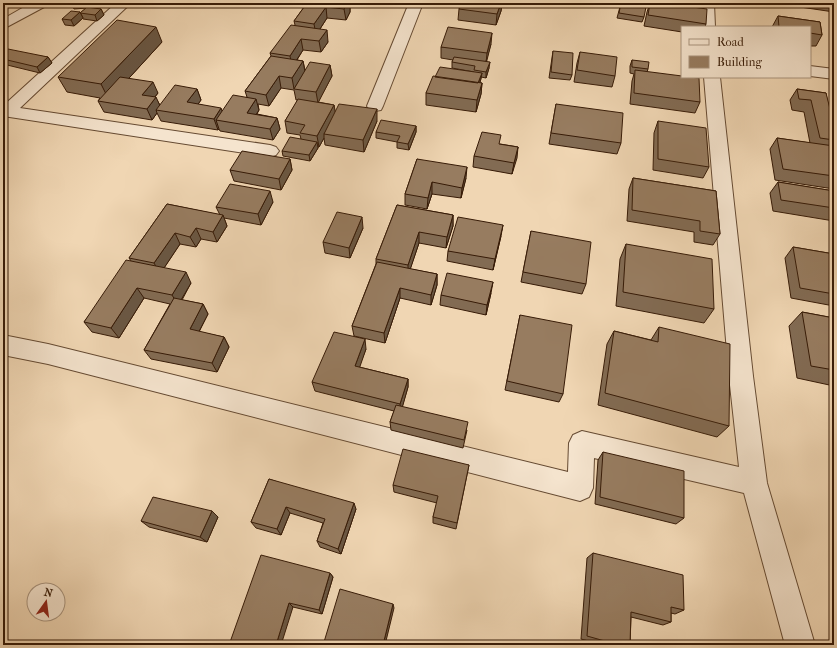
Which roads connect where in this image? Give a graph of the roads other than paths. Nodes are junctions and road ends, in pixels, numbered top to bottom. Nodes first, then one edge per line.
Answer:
1 (41, 3) edge
2 (124, 3) edge
3 (416, 3) edge
4 (707, 3) edge
5 (3, 25) edge
6 (708, 26) edge
7 (811, 71) edge
8 (834, 74) edge
9 (712, 78) edge
10 (375, 106) dead end
11 (5, 111) edge
12 (270, 151) dead end
13 (3, 345) edge
14 (754, 483) junction
15 (800, 645) edge

1 - 5 street
2 - 11 street
3 - 10 street
4 - 6 street
7 - 8 street
9 - 14 street
11 - 12 street
13 - 14 street
14 - 15 street

